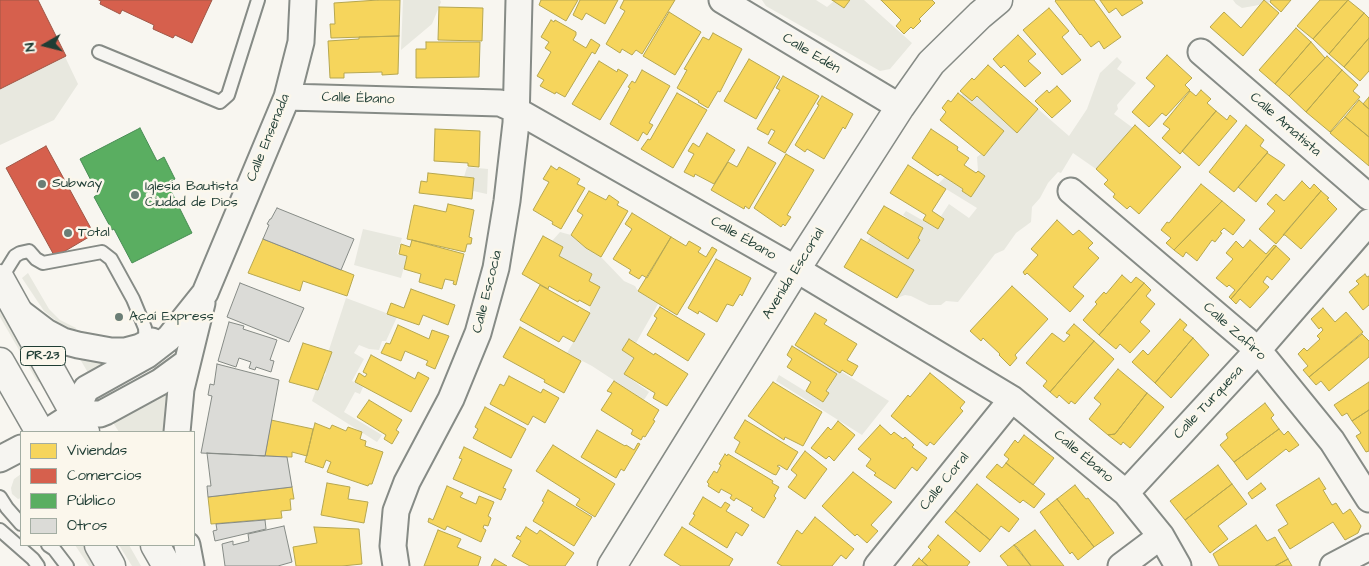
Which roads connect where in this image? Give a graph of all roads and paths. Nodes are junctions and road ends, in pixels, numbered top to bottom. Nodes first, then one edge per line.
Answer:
1 (302, 0) edge
2 (519, 0) edge
3 (998, 0) edge
4 (256, 1) edge
5 (728, 1) edge
6 (98, 52) dead end
7 (1201, 52) dead end
8 (287, 97) junction
9 (900, 107) junction
10 (516, 110) junction
11 (1071, 191) dead end
12 (1369, 197) edge
13 (1369, 222) edge
14 (796, 269) junction
15 (2, 283) edge
16 (205, 293) junction
17 (18, 310) junction
18 (146, 350) junction
19 (1258, 350) junction
20 (0, 362) edge
21 (186, 363) junction
22 (1012, 399) junction
23 (80, 423) edge
24 (39, 431) edge
25 (51, 431) edge
26 (177, 431) edge
27 (1126, 493) junction
28 (0, 497) edge
29 (1369, 499) edge
30 (20, 523) edge
31 (0, 530) edge
32 (1161, 536) junction
33 (50, 546) edge
34 (100, 546) edge
35 (156, 546) edge
36 (187, 546) edge
37 (1369, 547) edge
38 (38, 566) edge
39 (67, 566) edge
40 (111, 566) edge
41 (167, 566) edge
42 (191, 566) edge
43 (396, 566) edge
44 (612, 566) edge
45 (877, 566) edge
46 (1121, 566) edge
47 (1178, 566) edge
48 (1333, 566) edge

1 - 8 street, Calle Ensenada
2 - 10 street, Calle Escocia
3 - 9 street, Avenida Escorial
4 - 6 lane
5 - 9 street, Calle Edén
7 - 12 street, Calle Amatista
8 - 10 street, Calle Ébano
8 - 16 street, Calle Ensenada
9 - 14 street, Avenida Escorial
10 - 14 street, Calle Ébano
10 - 43 street, Calle Escocia
11 - 19 street, Calle Zafiro
13 - 19 street, Calle Turquesa
14 - 22 street, Calle Ébano
14 - 44 street, Avenida Escorial
15 - 17 street, PR-23
15 - 18 lane
16 - 18 street
16 - 21 street
17 - 18 street
17 - 23 street, PR-23
18 - 23 street
19 - 27 street, Calle Turquesa
19 - 29 street, Calle Zafiro
20 - 24 street, PR-23
21 - 23 street
21 - 26 street
22 - 27 street, Calle Ébano
22 - 45 street, Calle Coral
23 - 25 street
27 - 32 street, Calle Ébano
28 - 30 lane
31 - 38 lane
32 - 46 street
32 - 47 street, Calle Ébano
33 - 39 lane
34 - 40 street
35 - 41 street
36 - 42 street
37 - 48 street

